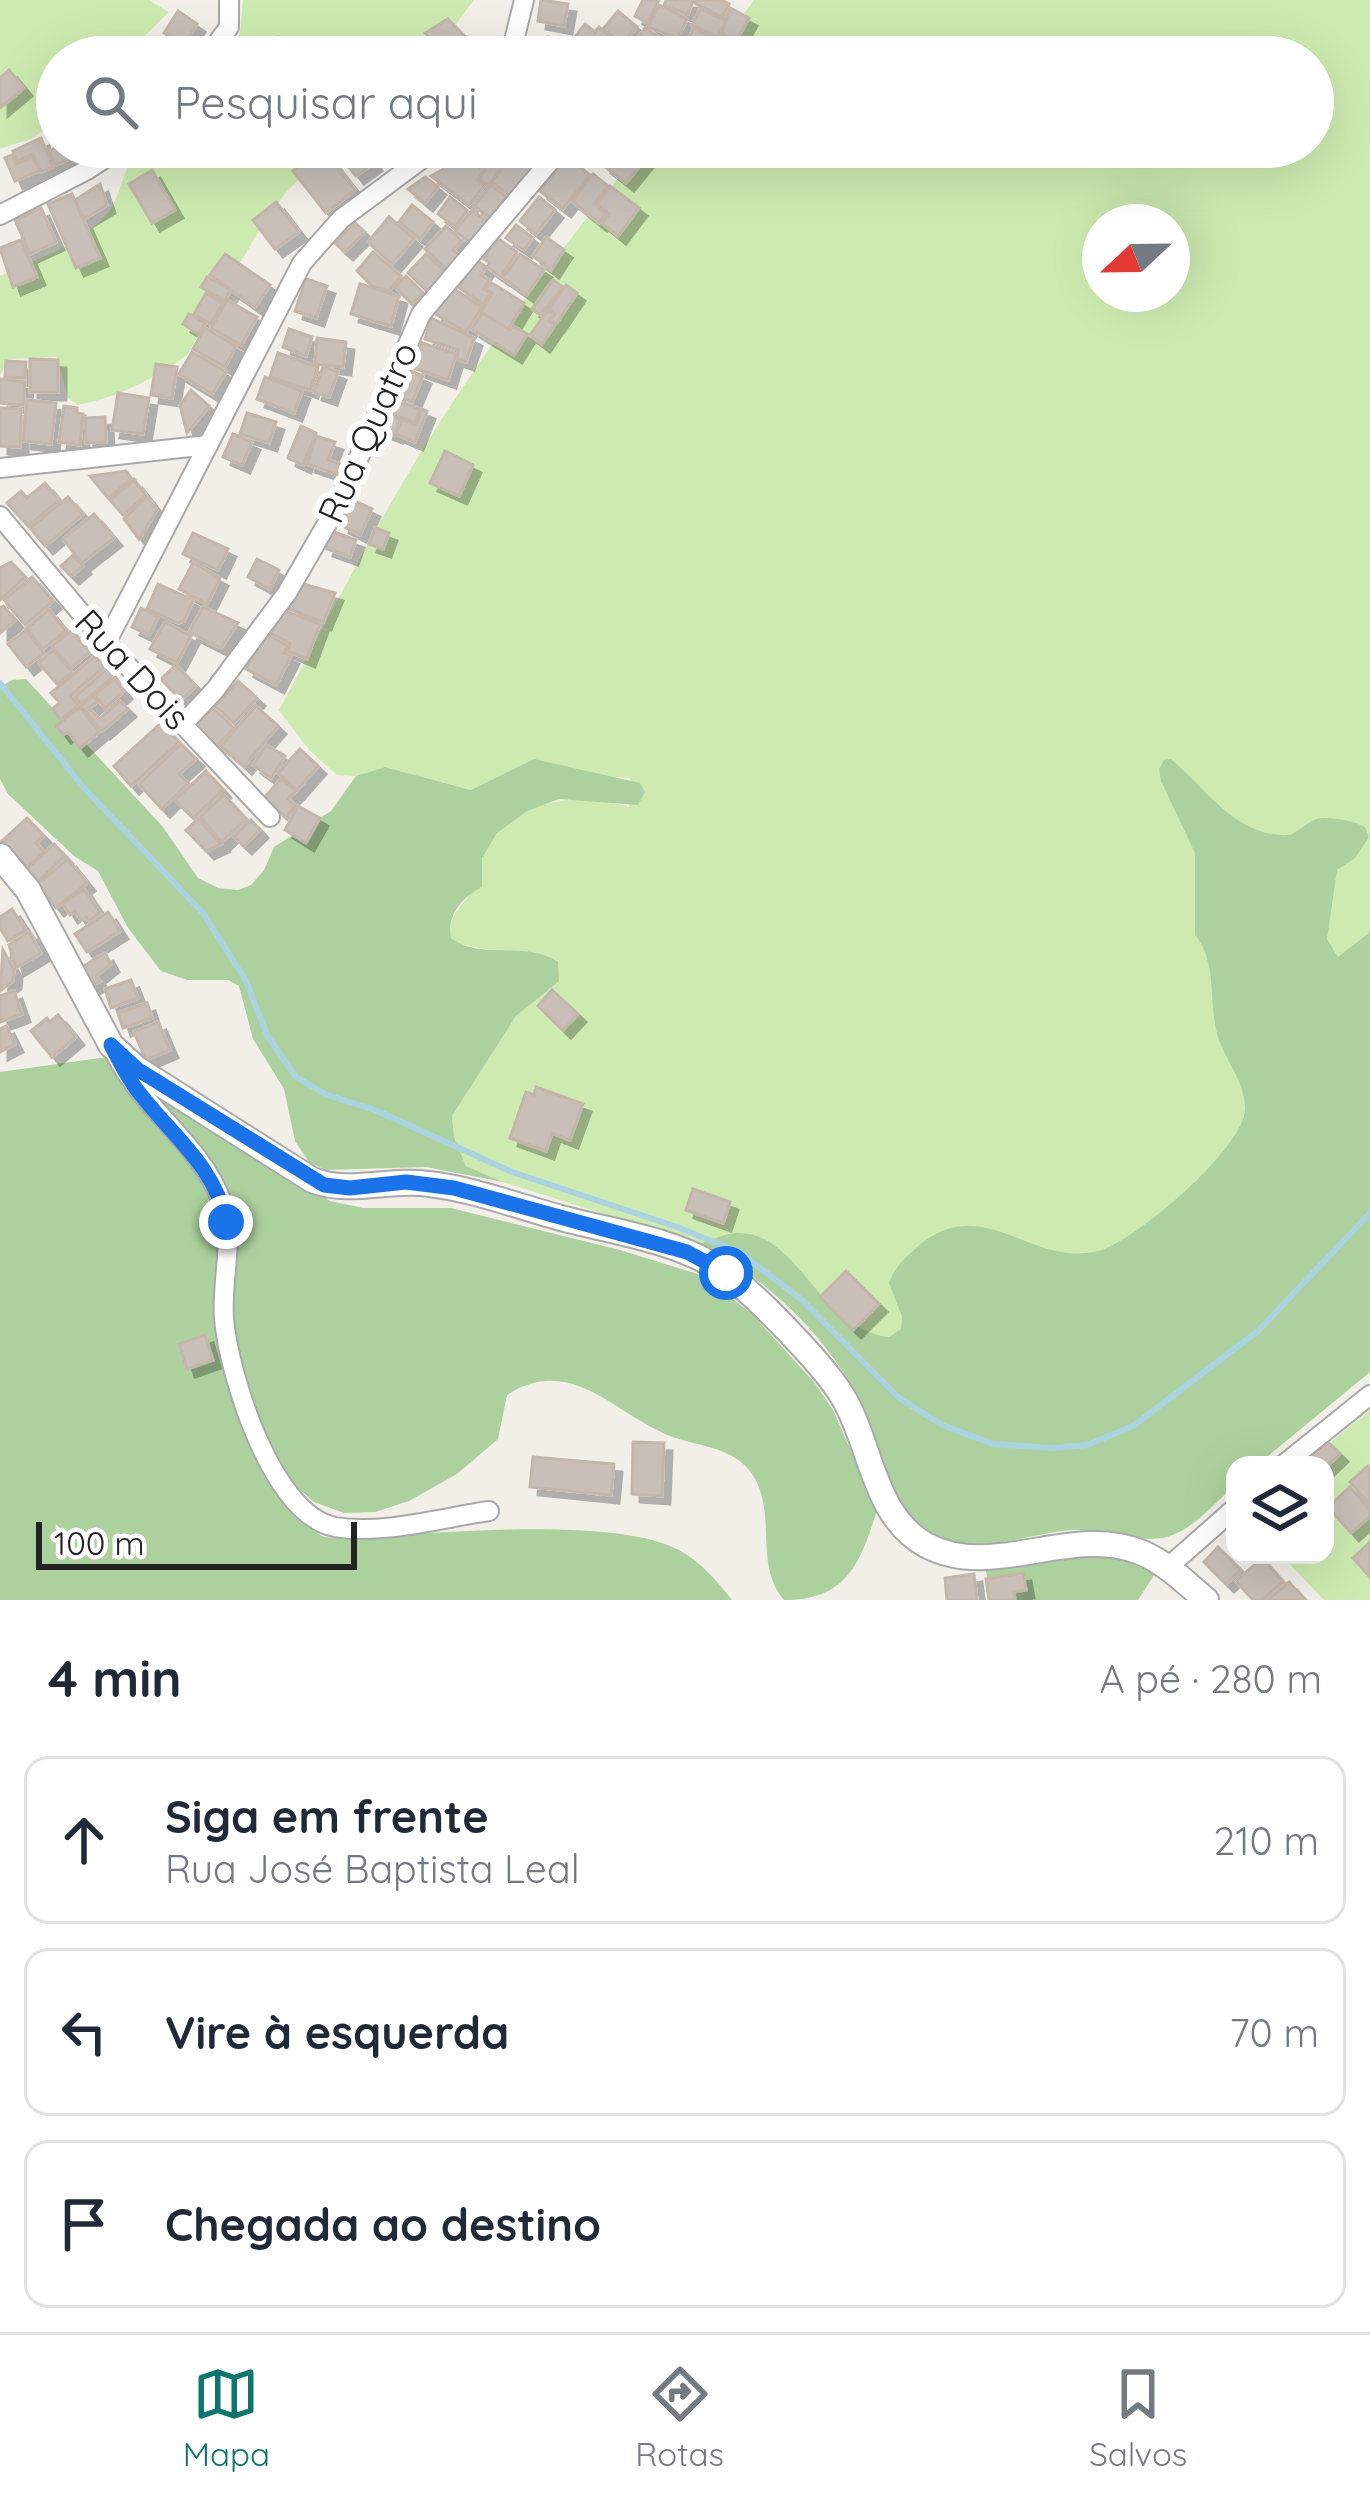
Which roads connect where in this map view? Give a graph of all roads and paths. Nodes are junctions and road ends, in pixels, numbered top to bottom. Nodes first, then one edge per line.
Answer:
1 (229, 0) edge
2 (524, 0) edge
3 (222, 36) edge
4 (515, 36) edge
5 (90, 168) edge
6 (411, 168) edge
7 (544, 168) edge
8 (0, 215) edge
9 (208, 445) junction
10 (0, 468) edge
11 (0, 516) edge
12 (106, 643) junction
13 (183, 724) junction
14 (270, 817) dead end
15 (0, 856) edge
16 (111, 1045) junction
17 (1370, 1395) edge
18 (1294, 1456) edge
19 (489, 1511) dead end
20 (1226, 1516) edge
21 (1167, 1568) junction
22 (1203, 1598) edge

1 - 3 street
2 - 4 street
5 - 8 street
6 - 9 street
7 - 13 street, Rua Quatro
9 - 10 street
9 - 12 street
11 - 12 street, Rua Dois
12 - 13 street, Rua Dois
13 - 14 street, Rua Dois
15 - 16 street
16 - 19 street
16 - 21 street
17 - 18 street
20 - 21 street
21 - 22 street

